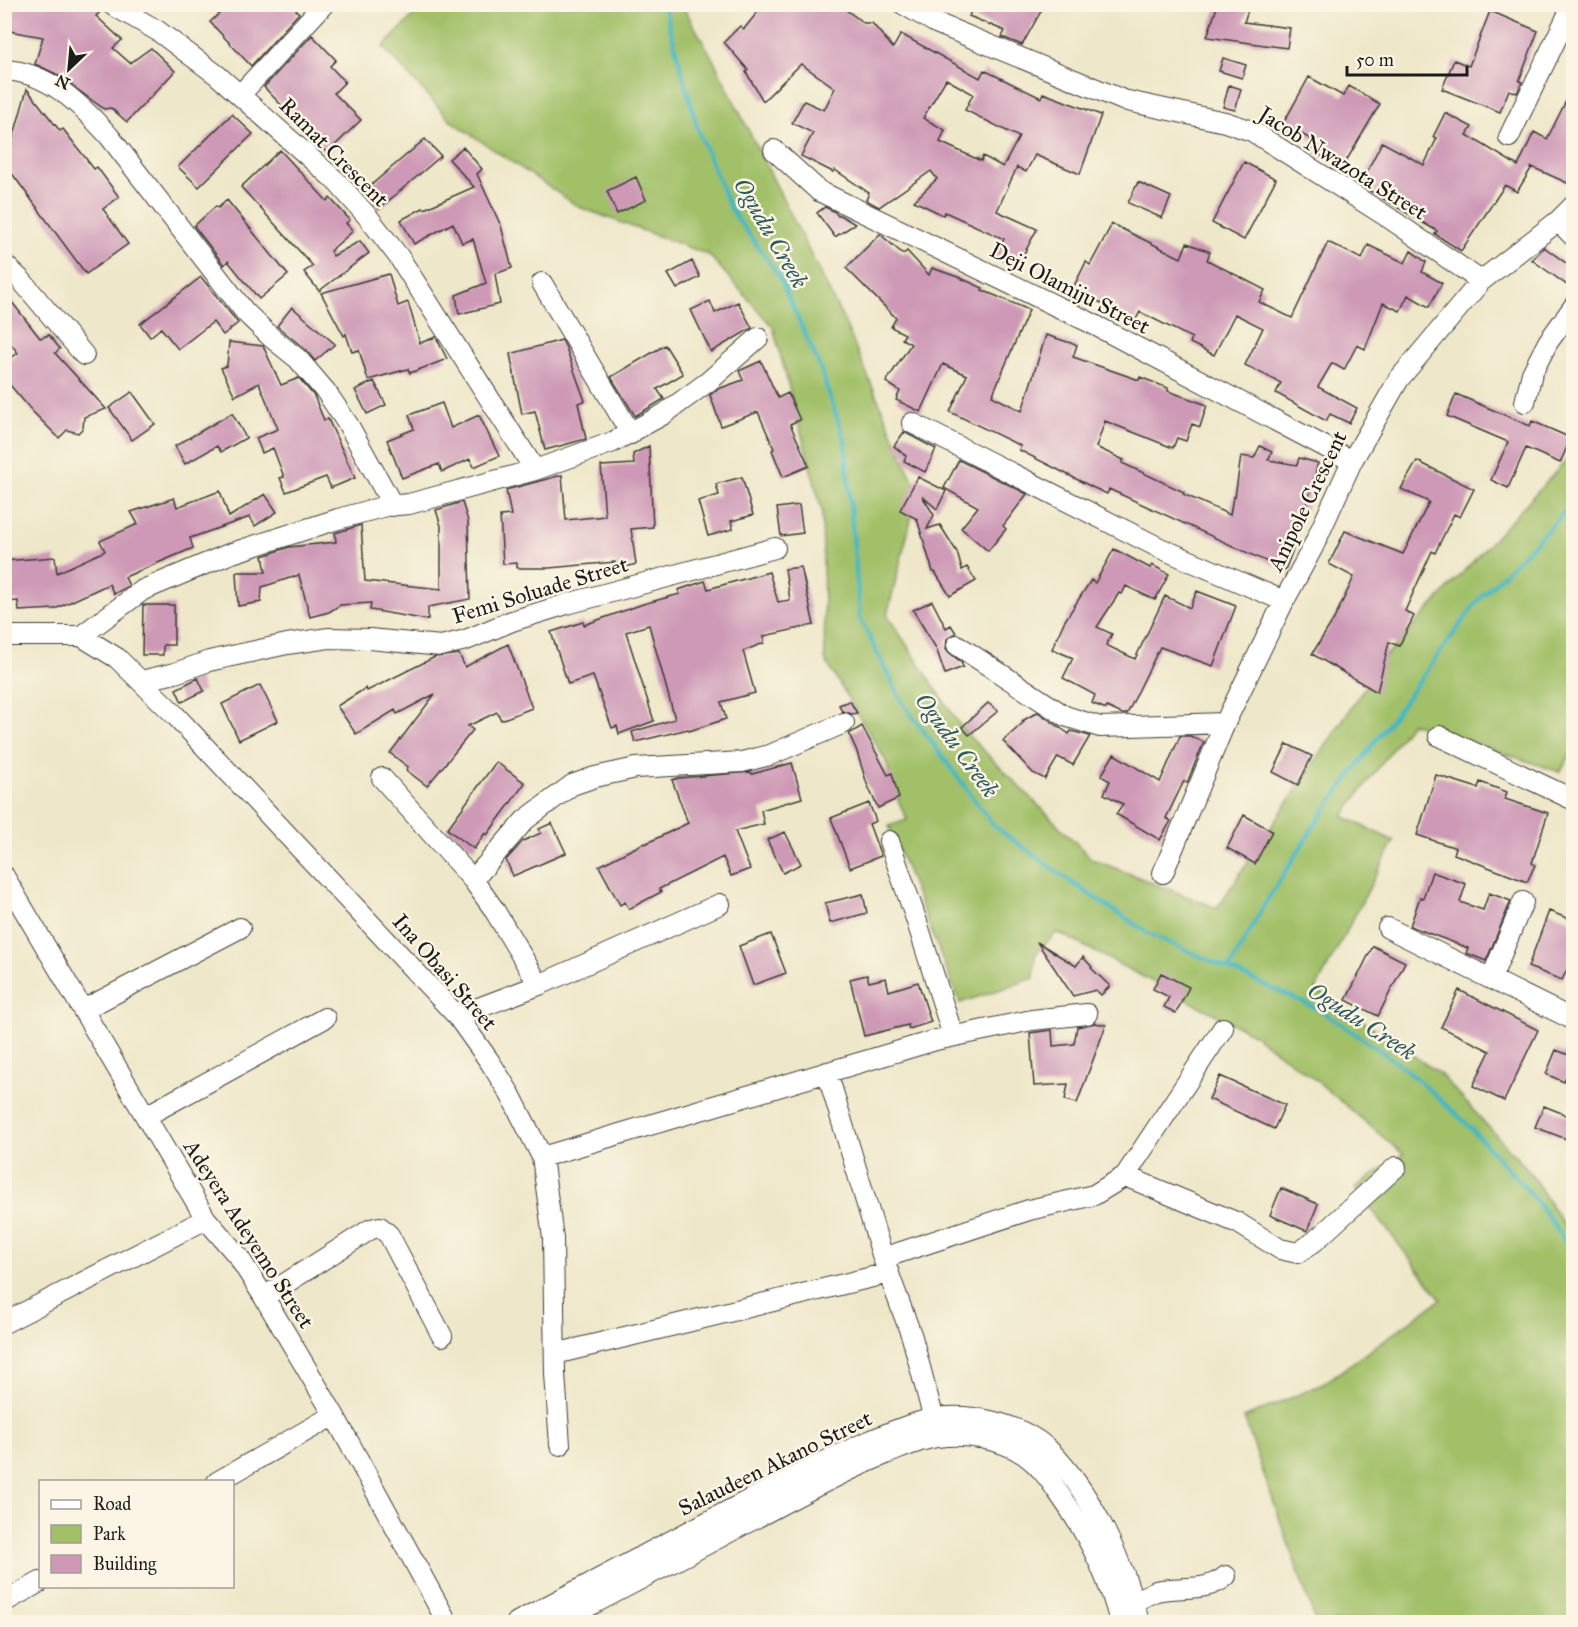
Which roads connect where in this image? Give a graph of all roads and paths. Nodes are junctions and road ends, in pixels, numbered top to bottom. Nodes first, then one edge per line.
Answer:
1 (111, 4) edge
2 (324, 4) edge
3 (903, 4) edge
4 (1573, 4) edge
5 (4, 70) edge
6 (240, 94) junction
7 (1509, 137) dead end
8 (774, 150) dead end
9 (1574, 205) edge
10 (1558, 221) junction
11 (1574, 237) edge
12 (4, 264) edge
13 (1481, 281) junction
14 (542, 283) dead end
15 (1574, 306) edge
16 (758, 338) dead end
17 (84, 355) dead end
18 (1525, 402) dead end
19 (912, 423) dead end
20 (631, 434) junction
21 (1352, 461) junction
22 (536, 470) junction
23 (393, 506) junction
24 (775, 548) dead end
25 (1284, 601) junction
26 (4, 636) edge
27 (81, 636) junction
28 (957, 645) dead end
29 (141, 681) junction
30 (844, 723) dead end
31 (1225, 723) junction
32 (1439, 736) dead end
33 (382, 777) dead end
34 (1574, 800) edge
35 (889, 841) dead end
36 (1163, 873) dead end
37 (4, 876) edge
38 (472, 880) junction
39 (1523, 902) dead end
40 (720, 904) dead end
41 (240, 928) dead end
42 (1388, 928) dead end
43 (1491, 979) junction
44 (539, 985) junction
45 (83, 1010) junction
46 (1087, 1014) dead end
47 (456, 1016) junction
48 (325, 1018) dead end
49 (1574, 1020) edge
50 (1223, 1028) dead end
51 (953, 1036) junction
52 (827, 1072) junction
53 (146, 1116) junction
54 (542, 1157) junction
55 (1396, 1167) dead end
56 (1125, 1176) junction
57 (206, 1219) junction
58 (886, 1265) junction
59 (264, 1297) junction
60 (6, 1319) edge
61 (442, 1336) dead end
62 (555, 1354) junction
63 (334, 1415) junction
64 (936, 1428) junction
65 (560, 1445) dead end
66 (1045, 1460) junction
67 (220, 1480) edge
68 (1226, 1576) dead end
69 (39, 1583) edge
70 (4, 1602) edge
71 (1134, 1602) junction
72 (447, 1623) edge
73 (517, 1623) edge
74 (558, 1623) edge
75 (1120, 1623) edge
76 (1139, 1623) edge

1 - 6 street, Ramat Crescent
2 - 6 street
3 - 13 street, Jacob Nwazota Street
4 - 7 street
5 - 23 street
6 - 22 street, Ramat Crescent
8 - 21 street, Deji Olamiju Street
9 - 10 street, Anipole Crescent
10 - 11 street
10 - 13 street, Anipole Crescent
12 - 17 street
13 - 21 street, Anipole Crescent
14 - 20 street
15 - 18 street
16 - 20 street
19 - 25 street
20 - 22 street
21 - 25 street, Anipole Crescent
22 - 23 street
23 - 27 street
24 - 29 street, Femi Soluade Street
25 - 31 street, Anipole Crescent
26 - 27 street
27 - 29 street, Ina Obasi Street
28 - 31 street
29 - 47 street, Ina Obasi Street
30 - 38 street
31 - 36 street, Anipole Crescent
32 - 34 street
33 - 38 street
35 - 51 street
37 - 45 street, Adeyera Adeyemo Street
38 - 44 street
39 - 43 street
40 - 44 street
41 - 45 street
42 - 43 street
43 - 49 street
44 - 47 street
45 - 53 street, Adeyera Adeyemo Street
46 - 51 street
47 - 54 street, Ina Obasi Street
48 - 53 street
50 - 56 street
51 - 52 street
52 - 54 street
52 - 58 street
53 - 57 street, Adeyera Adeyemo Street
54 - 62 street, Ina Obasi Street
55 - 56 street
56 - 58 street
57 - 59 street, Adeyera Adeyemo Street
57 - 60 street
58 - 62 street
58 - 64 street
59 - 61 street
59 - 63 street, Adeyera Adeyemo Street
62 - 65 street, Ina Obasi Street
63 - 67 street
63 - 72 street, Adeyera Adeyemo Street
64 - 66 street
64 - 73 street, Salaudeen Akano Street
64 - 74 street
66 - 71 street
66 - 75 street
68 - 71 street
69 - 70 street
71 - 76 street

